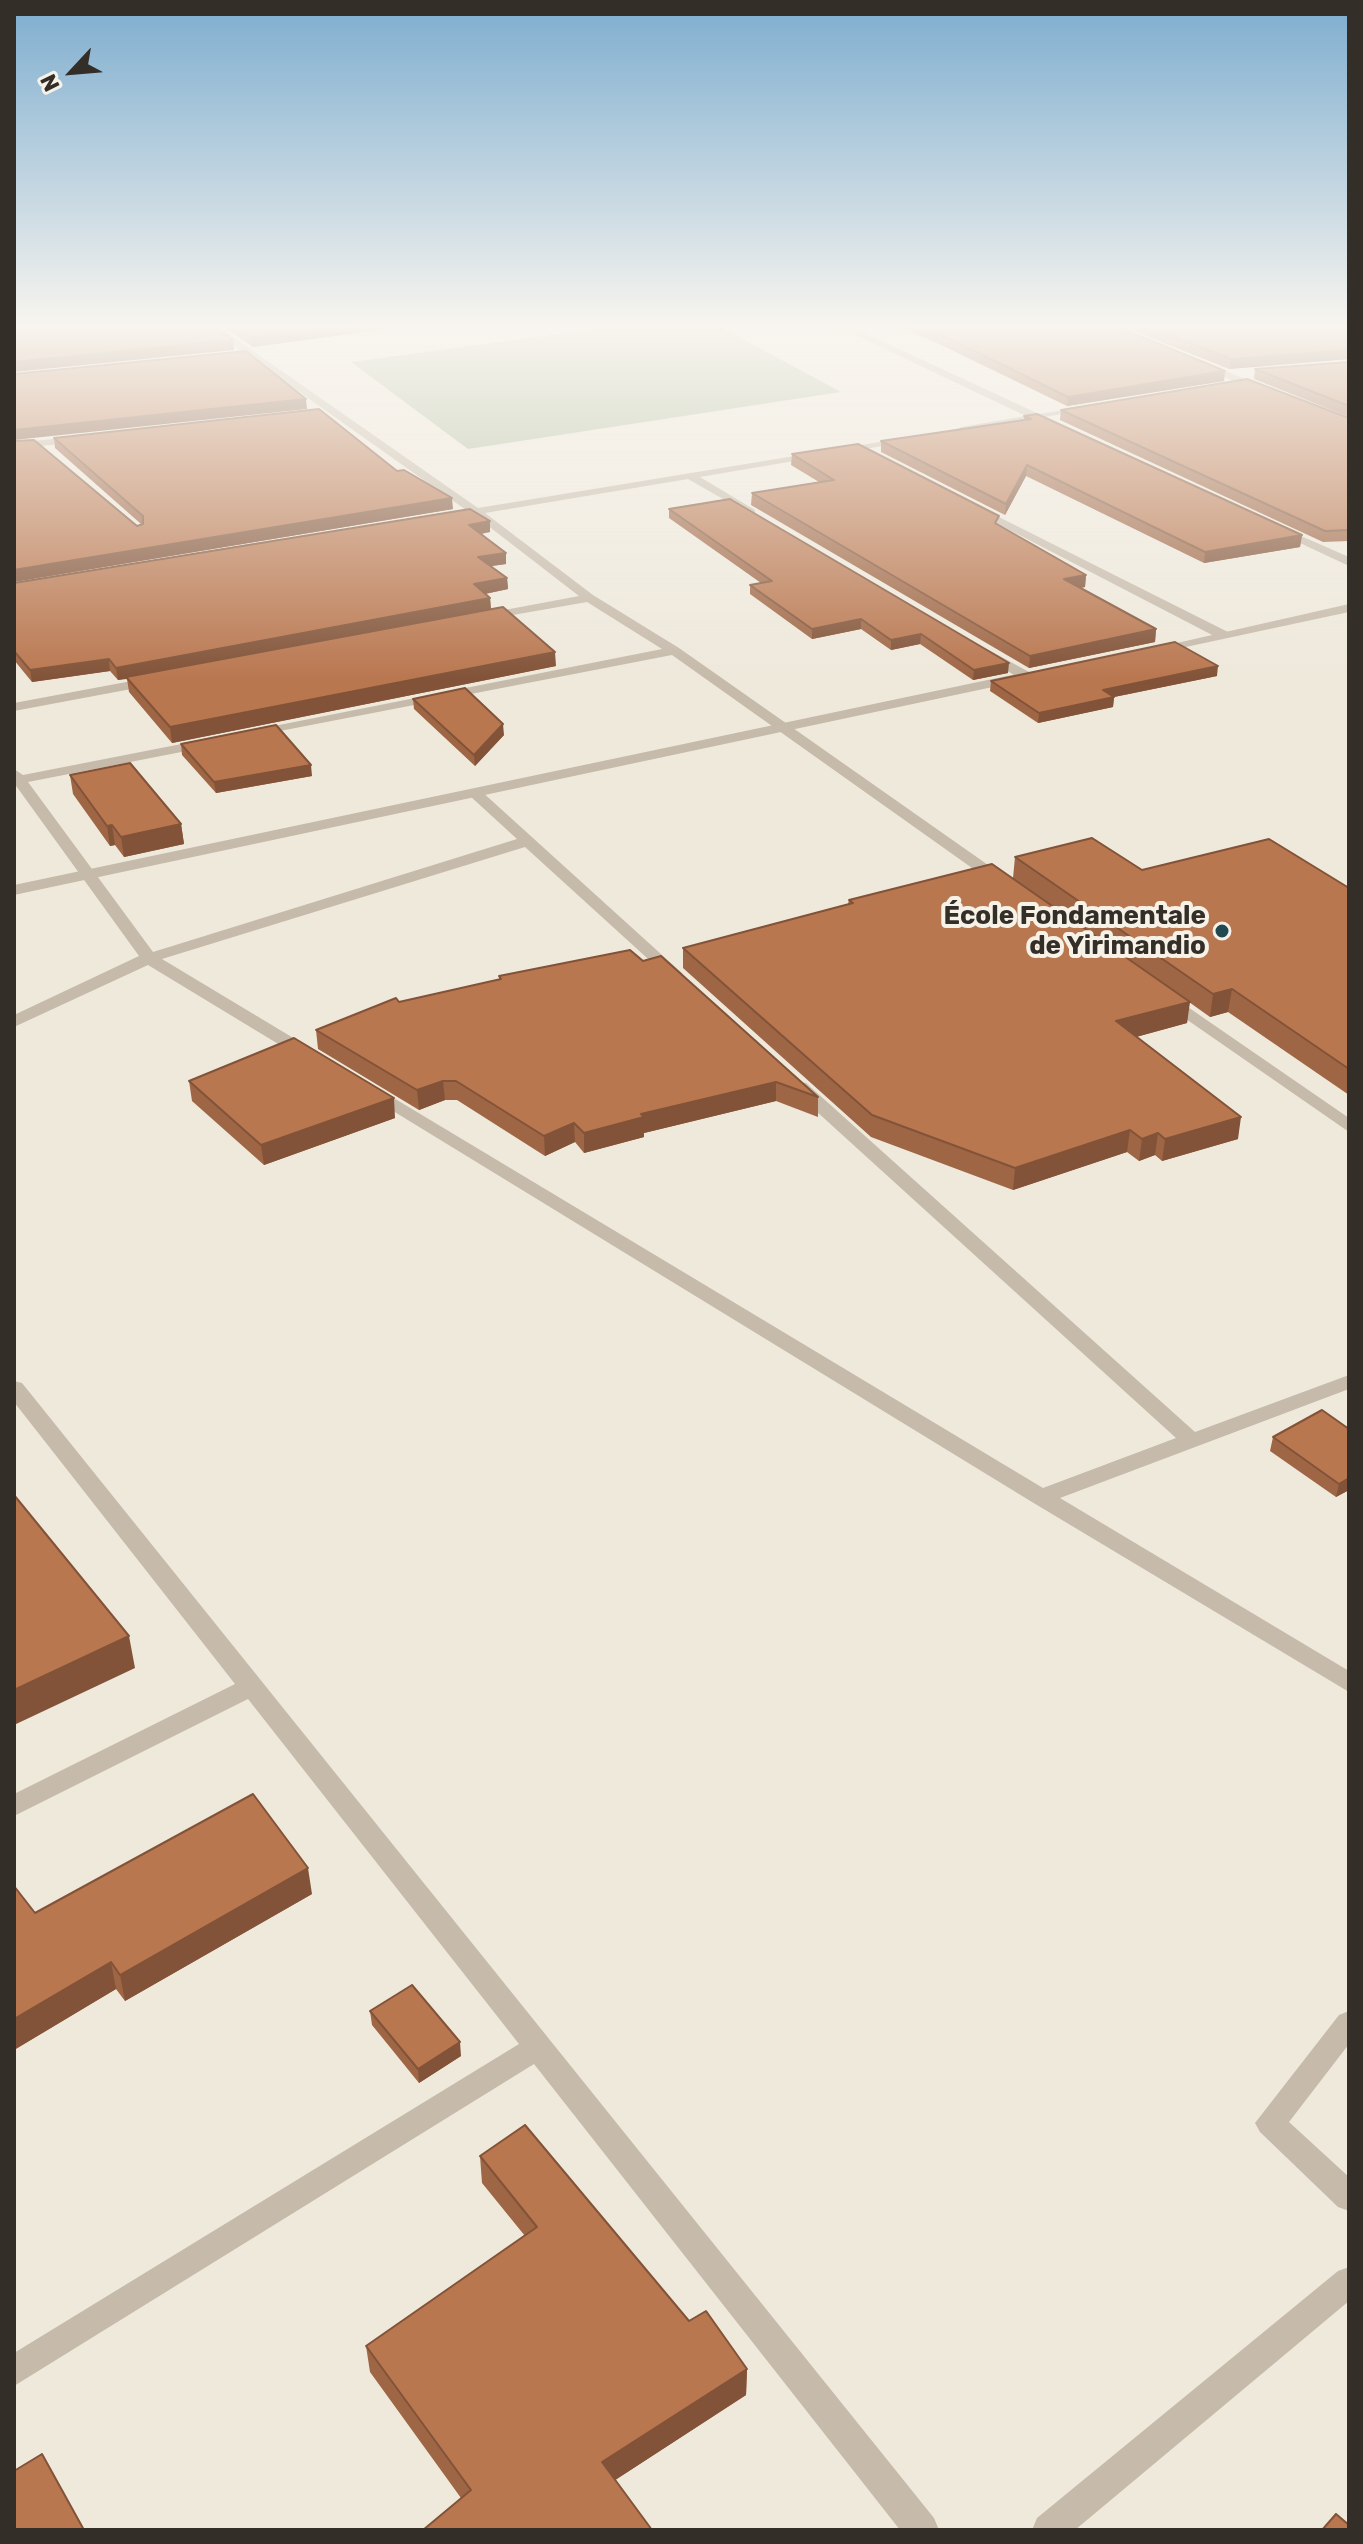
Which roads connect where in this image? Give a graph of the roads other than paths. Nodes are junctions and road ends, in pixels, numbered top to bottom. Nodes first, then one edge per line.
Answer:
1 (52, 442) edge
2 (376, 442) edge
3 (892, 442) edge
4 (39, 443) junction
5 (14, 446) edge
6 (858, 448) junction
7 (50, 453) edge
8 (872, 455) edge
9 (690, 476) junction
10 (970, 505) edge
11 (475, 511) junction
12 (460, 514) edge
13 (757, 516) edge
14 (1264, 522) edge
15 (1349, 562) edge
16 (589, 598) junction
17 (1349, 608) edge
18 (465, 622) edge
19 (1223, 635) junction
20 (972, 644) edge
21 (674, 651) junction
22 (1132, 654) edge
23 (169, 678) edge
24 (14, 707) edge
25 (783, 728) junction
26 (237, 737) edge
27 (221, 740) edge
28 (16, 777) edge
29 (475, 793) junction
30 (528, 841) junction
31 (88, 874) junction
32 (14, 890) edge
33 (1014, 891) edge
34 (149, 958) junction
35 (1156, 990) edge
36 (694, 991) edge
37 (14, 1022) edge
38 (325, 1064) edge
39 (789, 1077) edge
40 (352, 1080) edge
41 (1349, 1126) edge
42 (1349, 1382) edge
43 (14, 1388) edge
44 (1192, 1441) junction
45 (1040, 1497) junction
46 (1349, 1683) edge
47 (251, 1687) junction
48 (14, 1806) edge
49 (1349, 2023) edge
50 (538, 2047) junction
51 (1349, 2197) edge
52 (1349, 2281) edge
53 (14, 2371) edge
54 (922, 2530) edge
55 (1049, 2530) edge

1 - 4 street
2 - 11 street
3 - 6 street
4 - 5 street
4 - 7 street
6 - 8 street
6 - 9 street
9 - 11 street
9 - 13 street
10 - 19 street
11 - 12 street
11 - 16 street
14 - 15 street
16 - 18 street
16 - 21 street
17 - 19 street
19 - 22 street
20 - 25 street
21 - 25 street
21 - 26 street
23 - 24 street
25 - 29 street
25 - 33 street
27 - 28 street
28 - 31 street
29 - 30 street
29 - 31 street
30 - 34 street
30 - 36 street
31 - 32 street
31 - 34 street
34 - 37 street
34 - 38 street
35 - 41 street
39 - 44 street
40 - 45 street
42 - 44 street
43 - 47 street
44 - 45 street
45 - 46 street
47 - 48 street
47 - 50 street
49 - 51 street
50 - 53 street
50 - 54 street
52 - 55 street

